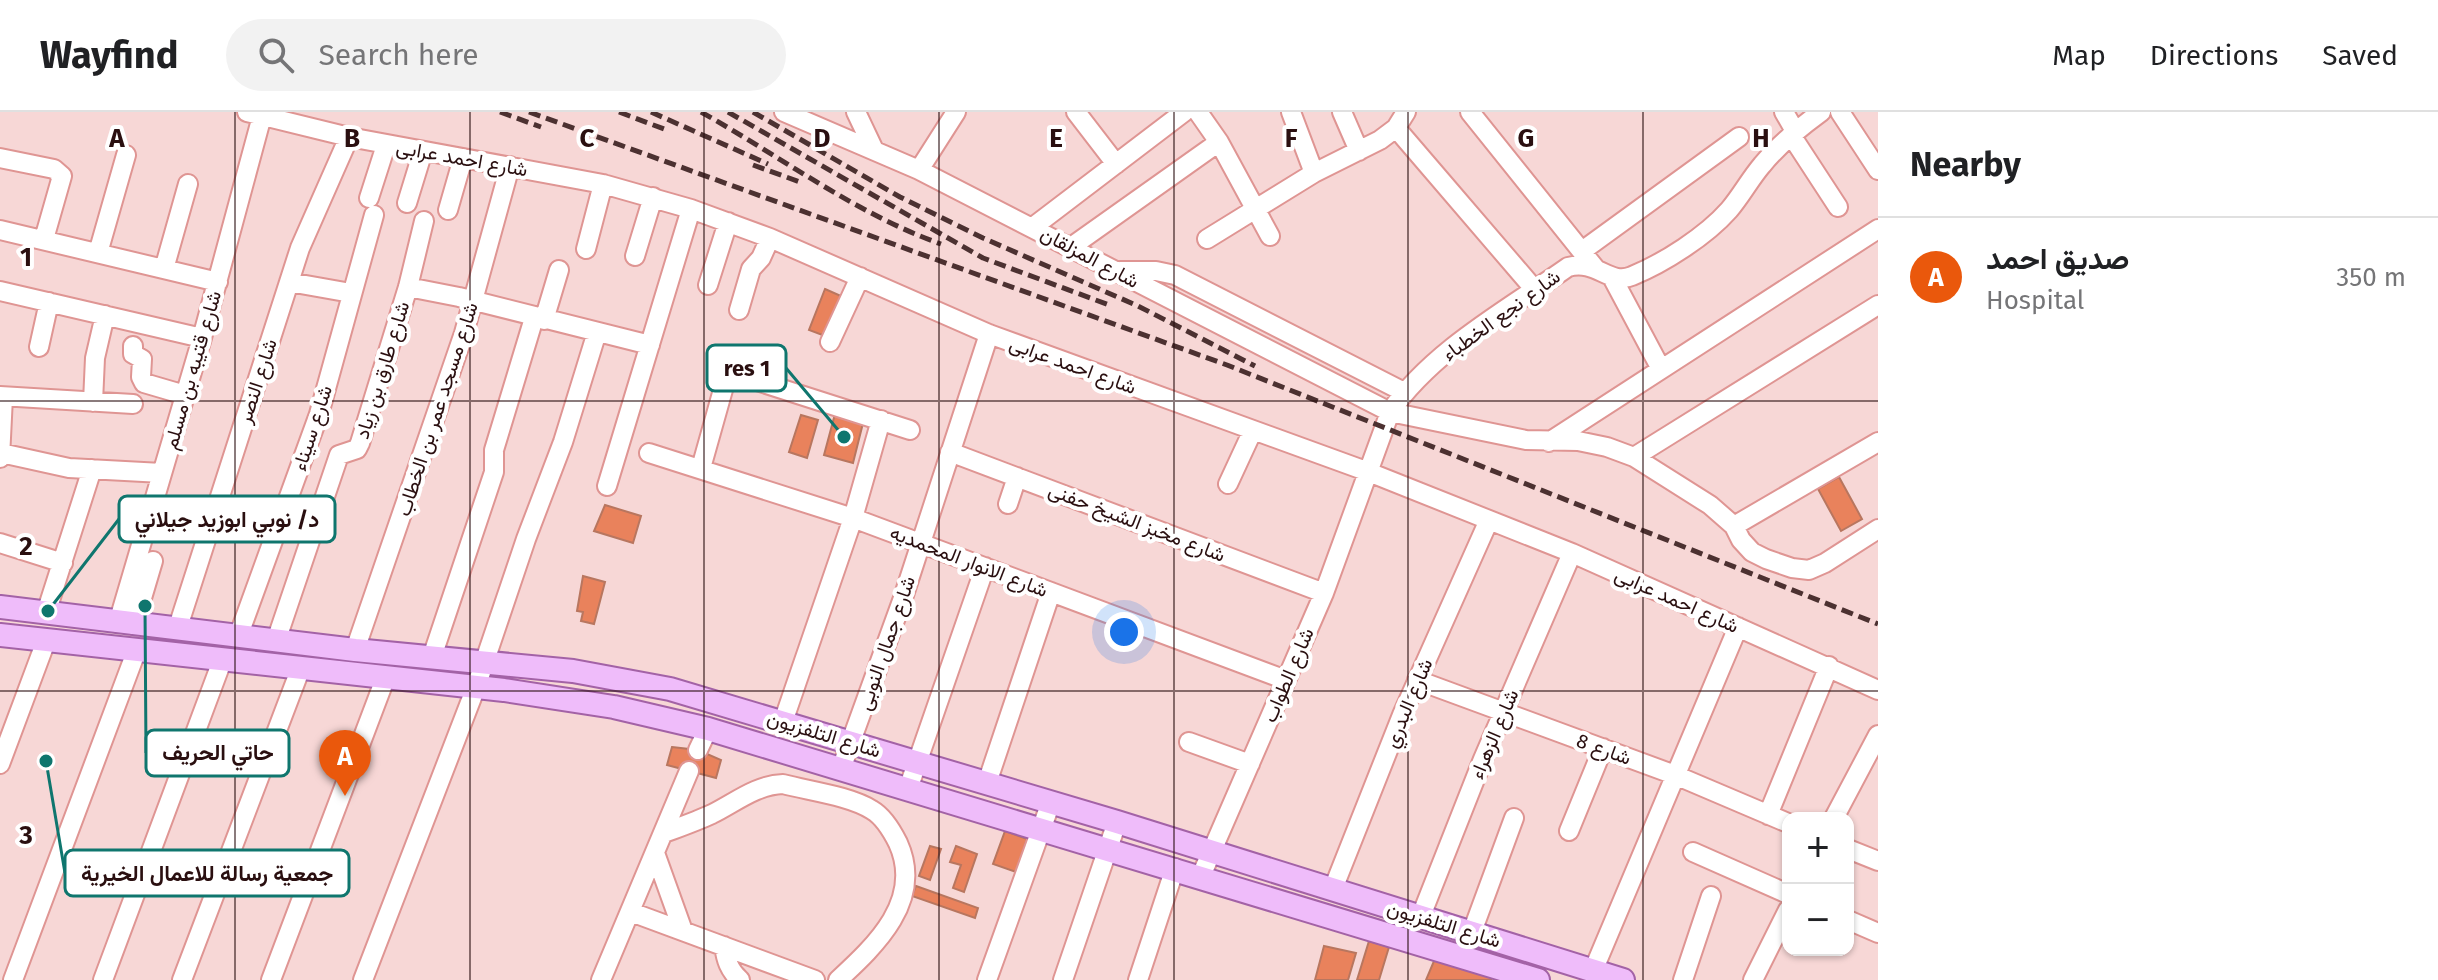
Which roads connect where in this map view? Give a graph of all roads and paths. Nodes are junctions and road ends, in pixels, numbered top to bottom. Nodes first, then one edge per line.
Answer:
1 (784, 112) edge
2 (856, 112) edge
3 (956, 112) edge
4 (1076, 112) edge
5 (1184, 112) edge
6 (1198, 112) edge
7 (1291, 112) edge
8 (1342, 112) edge
9 (1470, 112) edge
10 (1784, 112) edge
11 (1821, 112) edge
12 (1840, 112) edge
13 (254, 114) edge
14 (1401, 120) edge
15 (1793, 133) junction
16 (349, 137) junction
17 (1739, 137) dead end
18 (1219, 142) junction
19 (386, 145) junction
20 (874, 150) junction
21 (423, 151) junction
22 (1359, 151) junction
23 (126, 155) dead end
24 (0, 158) edge
25 (463, 158) junction
26 (1116, 164) junction
27 (510, 166) junction
28 (919, 170) junction
29 (1878, 170) edge
30 (1314, 173) junction
31 (188, 184) dead end
32 (603, 184) junction
33 (653, 197) junction
34 (407, 203) dead end
35 (1838, 207) dead end
36 (1255, 208) junction
37 (691, 209) junction
38 (448, 210) dead end
39 (424, 221) dead end
40 (728, 222) junction
41 (1033, 227) junction
42 (1878, 229) edge
43 (0, 230) edge
44 (1270, 236) dead end
45 (770, 238) junction
46 (44, 239) junction
47 (1207, 239) dead end
48 (1071, 247) junction
49 (586, 249) dead end
50 (1582, 251) junction
51 (98, 253) junction
52 (635, 256) dead end
53 (1595, 268) junction
54 (164, 269) junction
55 (559, 270) dead end
56 (1117, 271) junction
57 (860, 277) junction
58 (1612, 277) junction
59 (218, 282) junction
60 (289, 282) junction
61 (708, 285) dead end
62 (408, 287) junction
63 (1535, 290) junction
64 (0, 291) edge
65 (351, 293) junction
66 (473, 301) junction
67 (49, 302) junction
68 (739, 310) dead end
69 (1876, 312) edge
70 (105, 315) junction
71 (539, 319) junction
72 (597, 332) junction
73 (989, 334) junction
74 (202, 338) junction
75 (830, 342) dead end
76 (650, 345) junction
77 (133, 346) dead end
78 (39, 347) dead end
79 (1661, 369) junction
80 (1404, 392) junction
81 (185, 395) junction
82 (2, 396) edge
83 (93, 402) junction
84 (133, 404) dead end
85 (1390, 412) junction
86 (881, 420) junction
87 (910, 430) dead end
88 (1253, 430) junction
89 (1549, 442) junction
90 (1878, 442) edge
91 (950, 452) junction
92 (649, 453) dead end
93 (0, 456) edge
94 (1634, 457) junction
95 (701, 468) junction
96 (92, 469) junction
97 (1366, 471) junction
98 (162, 473) junction
99 (1017, 477) junction
100 (1228, 484) dead end
101 (607, 486) dead end
102 (1008, 504) dead end
103 (853, 518) junction
104 (1489, 520) junction
105 (1734, 526) junction
106 (1878, 529) edge
107 (0, 543) edge
108 (921, 543) junction
109 (1572, 553) junction
110 (153, 561) dead end
111 (63, 563) junction
112 (985, 567) junction
113 (1051, 592) junction
114 (1324, 593) junction
115 (0, 607) edge
116 (46, 613) junction
117 (126, 624) junction
118 (1738, 627) junction
119 (177, 630) junction
120 (0, 635) edge
121 (238, 637) junction
122 (46, 641) junction
123 (276, 641) junction
124 (355, 650) junction
125 (136, 652) junction
126 (443, 659) junction
127 (222, 661) junction
128 (484, 663) junction
129 (1829, 666) junction
130 (300, 670) junction
131 (385, 679) junction
132 (1286, 680) junction
133 (1417, 680) junction
134 (446, 685) junction
135 (476, 687) junction
136 (1878, 690) edge
137 (717, 701) junction
138 (1504, 712) junction
139 (783, 722) junction
140 (708, 729) junction
141 (1878, 735) edge
142 (1189, 742) dead end
143 (851, 743) junction
144 (1603, 748) junction
145 (698, 750) dead end
146 (917, 762) junction
147 (0, 764) edge
148 (1250, 764) junction
149 (841, 769) junction
150 (689, 771) dead end
151 (1675, 775) junction
152 (987, 783) junction
153 (908, 789) junction
154 (1051, 802) junction
155 (1837, 812) edge
156 (1768, 815) junction
157 (1514, 818) dead end
158 (1782, 821) edge
159 (1117, 822) junction
160 (1042, 829) junction
161 (1569, 831) dead end
162 (664, 833) junction
163 (1108, 848) junction
164 (1212, 851) junction
165 (1854, 851) edge
166 (1693, 852) dead end
167 (655, 853) junction
168 (1878, 861) edge
169 (1175, 868) junction
170 (1201, 876) junction
171 (1333, 889) junction
172 (1782, 891) edge
173 (1711, 896) dead end
174 (631, 912) junction
175 (1421, 916) junction
176 (1782, 922) edge
177 (1854, 923) edge
178 (683, 931) junction
179 (1472, 932) junction
180 (1878, 933) edge
181 (724, 946) junction
182 (1593, 971) junction
183 (13, 980) edge
184 (103, 980) edge
185 (182, 980) edge
186 (271, 980) edge
187 (363, 980) edge
188 (601, 980) edge
189 (740, 980) edge
190 (815, 980) edge
191 (838, 980) edge
192 (987, 980) edge
193 (1063, 980) edge
194 (1138, 980) edge
195 (1538, 980) edge
196 (1623, 980) edge
197 (1683, 980) edge
198 (1753, 980) edge

1 - 20 street, شارع المزلقان
2 - 20 street
3 - 28 street
4 - 26 street
5 - 26 street
6 - 18 street
7 - 30 street
8 - 22 street
9 - 50 street
10 - 15 street
11 - 15 street
12 - 29 street
13 - 16 street, شارع احمد عرابى
13 - 59 street, شارع قتيبه بن مسلم
14 - 22 street
14 - 63 street
15 - 35 street
15 - 58 street
16 - 19 street, شارع احمد عرابى
16 - 60 street, شارع النصر
17 - 50 street
18 - 36 street
18 - 48 street
19 - 21 street, شارع احمد عرابى
19 - 65 street, شارع سيناء
20 - 28 street, شارع المزلقان
21 - 25 street, شارع احمد عرابى
21 - 34 street
22 - 30 street
23 - 51 street
24 - 46 street
25 - 27 street, شارع احمد عرابى
25 - 38 street
26 - 41 street
27 - 32 street, شارع احمد عرابى
27 - 66 street, شارع مسجد عمر بن الخطاب
28 - 41 street, شارع المزلقان
30 - 36 street
31 - 54 street
32 - 33 street, شارع احمد عرابى
32 - 49 street
33 - 37 street, شارع احمد عرابى
33 - 52 street
36 - 44 street
36 - 47 street
37 - 40 street, شارع احمد عرابى
37 - 76 street
39 - 62 street, شارع طارق بن زياد
40 - 45 street, شارع احمد عرابى
40 - 61 street
41 - 48 street, شارع المزلقان
42 - 79 street
43 - 46 street
45 - 57 street, شارع احمد عرابى
45 - 68 street
46 - 51 street
48 - 56 street, شارع المزلقان
50 - 53 street
51 - 54 street
53 - 58 street
53 - 63 street, شارع نجع الخطباء
54 - 59 street
55 - 71 street
56 - 80 street
56 - 85 street, شارع المزلقان
57 - 73 street, شارع احمد عرابى
57 - 75 street
58 - 79 street
59 - 74 street, شارع قتيبه بن مسلم
60 - 65 street
60 - 119 street, شارع النصر
62 - 66 street
62 - 123 street, شارع طارق بن زياد
63 - 80 street, شارع نجع الخطباء
64 - 67 street
65 - 121 street, شارع سيناء
66 - 71 street
66 - 124 street, شارع مسجد عمر بن الخطاب
67 - 70 street
67 - 78 street
69 - 94 street
70 - 74 street
70 - 83 street
71 - 72 street
71 - 126 street
72 - 76 street
72 - 128 street
73 - 88 street, شارع احمد عرابى
73 - 91 street, شارع جمال النوبى
74 - 81 street, شارع قتيبه بن مسلم
76 - 101 street
77 - 81 street
79 - 89 street
80 - 85 street, شارع نجع الخطباء
81 - 98 street, شارع قتيبه بن مسلم
82 - 83 street
82 - 93 street
83 - 84 street
85 - 89 street, شارع المزلقان
85 - 97 street, شارع نجع الخطباء
86 - 87 street
86 - 95 street
86 - 103 street
88 - 97 street, شارع احمد عرابى
88 - 100 street
89 - 94 street, شارع المزلقان
90 - 105 street
91 - 99 street, شارع مخبز الشيخ حفنى
91 - 108 street, شارع جمال النوبى
92 - 95 street, شارع الانوار المحمديه
93 - 96 street
94 - 105 street, شارع المزلقان
95 - 103 street, شارع الانوار المحمديه
96 - 98 street
96 - 111 street
97 - 104 street, شارع احمد عرابى
97 - 114 street, شارع الطواب
98 - 117 street, شارع قتيبه بن مسلم
99 - 102 street
99 - 114 street, شارع مخبز الشيخ حفنى
103 - 108 street, شارع الانوار المحمديه
103 - 139 street
104 - 109 street, شارع احمد عرابى
104 - 133 street, شارع البدري
105 - 106 street, شارع المزلقان
107 - 111 street
108 - 112 street, شارع الانوار المحمديه
108 - 143 street, شارع جمال النوبى
109 - 118 street, شارع احمد عرابى
109 - 138 street, شارع الزهراء
110 - 117 street
111 - 116 street
112 - 113 street, شارع الانوار المحمديه
112 - 146 street
113 - 132 street, شارع الانوار المحمديه
113 - 152 street
114 - 132 street, شارع الطواب
115 - 116 main road, شارع التلفزيون
116 - 117 main road, شارع التلفزيون
117 - 119 main road, شارع التلفزيون
118 - 129 street, شارع احمد عرابى
118 - 151 street
119 - 121 main road, شارع التلفزيون
120 - 122 main road, شارع التلفزيون
121 - 123 main road, شارع التلفزيون
122 - 125 main road, شارع التلفزيون
122 - 147 street
123 - 124 main road, شارع التلفزيون
124 - 126 main road, شارع التلفزيون
125 - 127 main road, شارع التلفزيون
125 - 183 street
126 - 128 main road, شارع التلفزيون
126 - 134 main road
127 - 130 main road, شارع التلفزيون
127 - 184 street
128 - 135 street
128 - 137 main road, شارع التلفزيون
129 - 136 street, شارع احمد عرابى
129 - 156 street
130 - 131 main road, شارع التلفزيون
130 - 185 street
131 - 134 main road, شارع التلفزيون
131 - 186 street
132 - 148 street, شارع الطواب
133 - 138 street, شارع 8
133 - 171 street, شارع البدري
134 - 135 main road, شارع التلفزيون
135 - 140 main road, شارع التلفزيون
135 - 187 street
137 - 139 main road, شارع التلفزيون
137 - 140 main road
138 - 144 street, شارع 8
138 - 175 street, شارع الزهراء
139 - 143 main road, شارع التلفزيون
140 - 145 street
140 - 149 main road, شارع التلفزيون
141 - 155 street
142 - 148 street
143 - 146 main road, شارع التلفزيون
143 - 149 street, شارع جمال النوبى
144 - 151 street, شارع 8
144 - 161 street
146 - 152 main road, شارع التلفزيون
146 - 153 street
148 - 164 street, شارع الطواب
149 - 153 main road, شارع التلفزيون
150 - 162 street
151 - 156 street, شارع 8
151 - 182 street
152 - 154 main road, شارع التلفزيون
153 - 160 main road, شارع التلفزيون
154 - 159 main road, شارع التلفزيون
154 - 160 street
156 - 158 street, شارع 8
157 - 179 street
159 - 163 street
159 - 164 main road, شارع التلفزيون
160 - 163 main road, شارع التلفزيون
160 - 192 street
162 - 167 street
162 - 191 street
163 - 169 main road, شارع التلفزيون
163 - 193 street
164 - 170 street, شارع الطواب
164 - 171 main road, شارع التلفزيون
165 - 168 street
166 - 172 street
167 - 174 street
167 - 178 street
169 - 170 main road, شارع التلفزيون
169 - 194 street
170 - 195 main road, شارع التلفزيون
171 - 175 main road, شارع التلفزيون
173 - 197 street
174 - 178 street
174 - 188 street
175 - 179 main road, شارع التلفزيون
176 - 198 street
177 - 180 street
178 - 181 street
179 - 182 main road, شارع التلفزيون
181 - 189 street
181 - 190 street
182 - 196 main road, شارع التلفزيون

